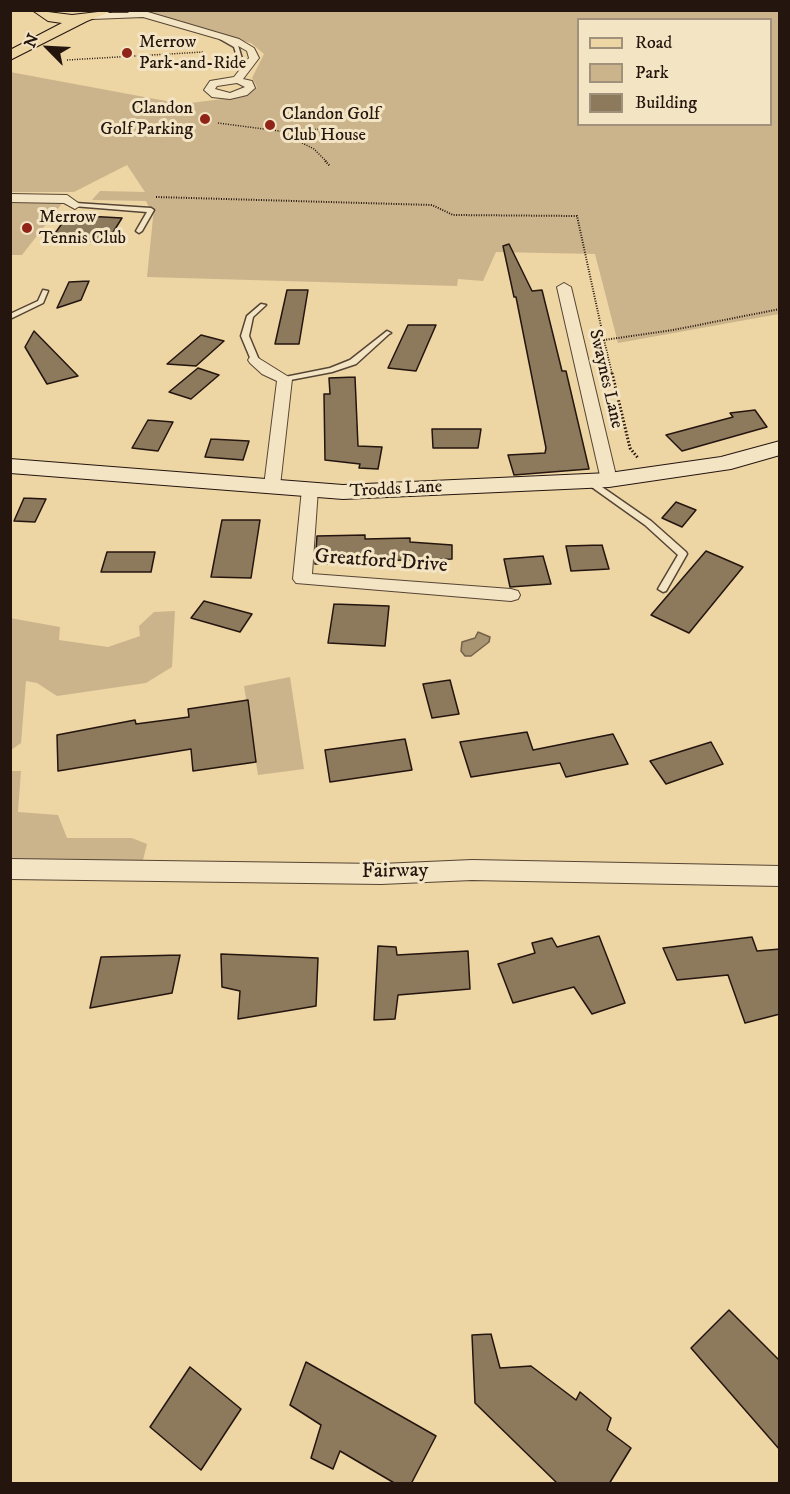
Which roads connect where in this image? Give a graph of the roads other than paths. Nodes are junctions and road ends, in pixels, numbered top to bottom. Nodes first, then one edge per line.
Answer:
1 (108, 10) edge
2 (130, 10) edge
3 (42, 13) edge
4 (140, 15) junction
5 (87, 17) junction
6 (10, 46) edge
7 (10, 56) edge
8 (240, 76) dead end
9 (10, 198) edge
10 (75, 205) joint
11 (139, 231) dead end
12 (564, 287) dead end
13 (45, 291) dead end
14 (263, 305) dead end
15 (10, 317) edge
16 (387, 333) dead end
17 (255, 360) joint
18 (285, 380) junction
19 (780, 448) edge
20 (10, 466) edge
21 (599, 480) junction
22 (272, 486) junction
23 (310, 489) junction
24 (663, 589) dead end
25 (511, 595) dead end
26 (10, 869) edge
27 (780, 876) edge

1 - 5 main road
2 - 4 street
3 - 5 main road
3 - 6 main road
4 - 5 street
4 - 8 street
5 - 7 main road
9 - 10 street
10 - 11 lane
12 - 21 street, Swaynes Lane
13 - 15 lane
14 - 17 lane
16 - 18 lane
17 - 18 street
18 - 22 street
19 - 21 street, Trodds Lane
20 - 22 street, Trodds Lane
21 - 23 street, Trodds Lane
21 - 24 lane
22 - 23 street, Trodds Lane
23 - 25 street, Greatford Drive
26 - 27 street, Fairway

